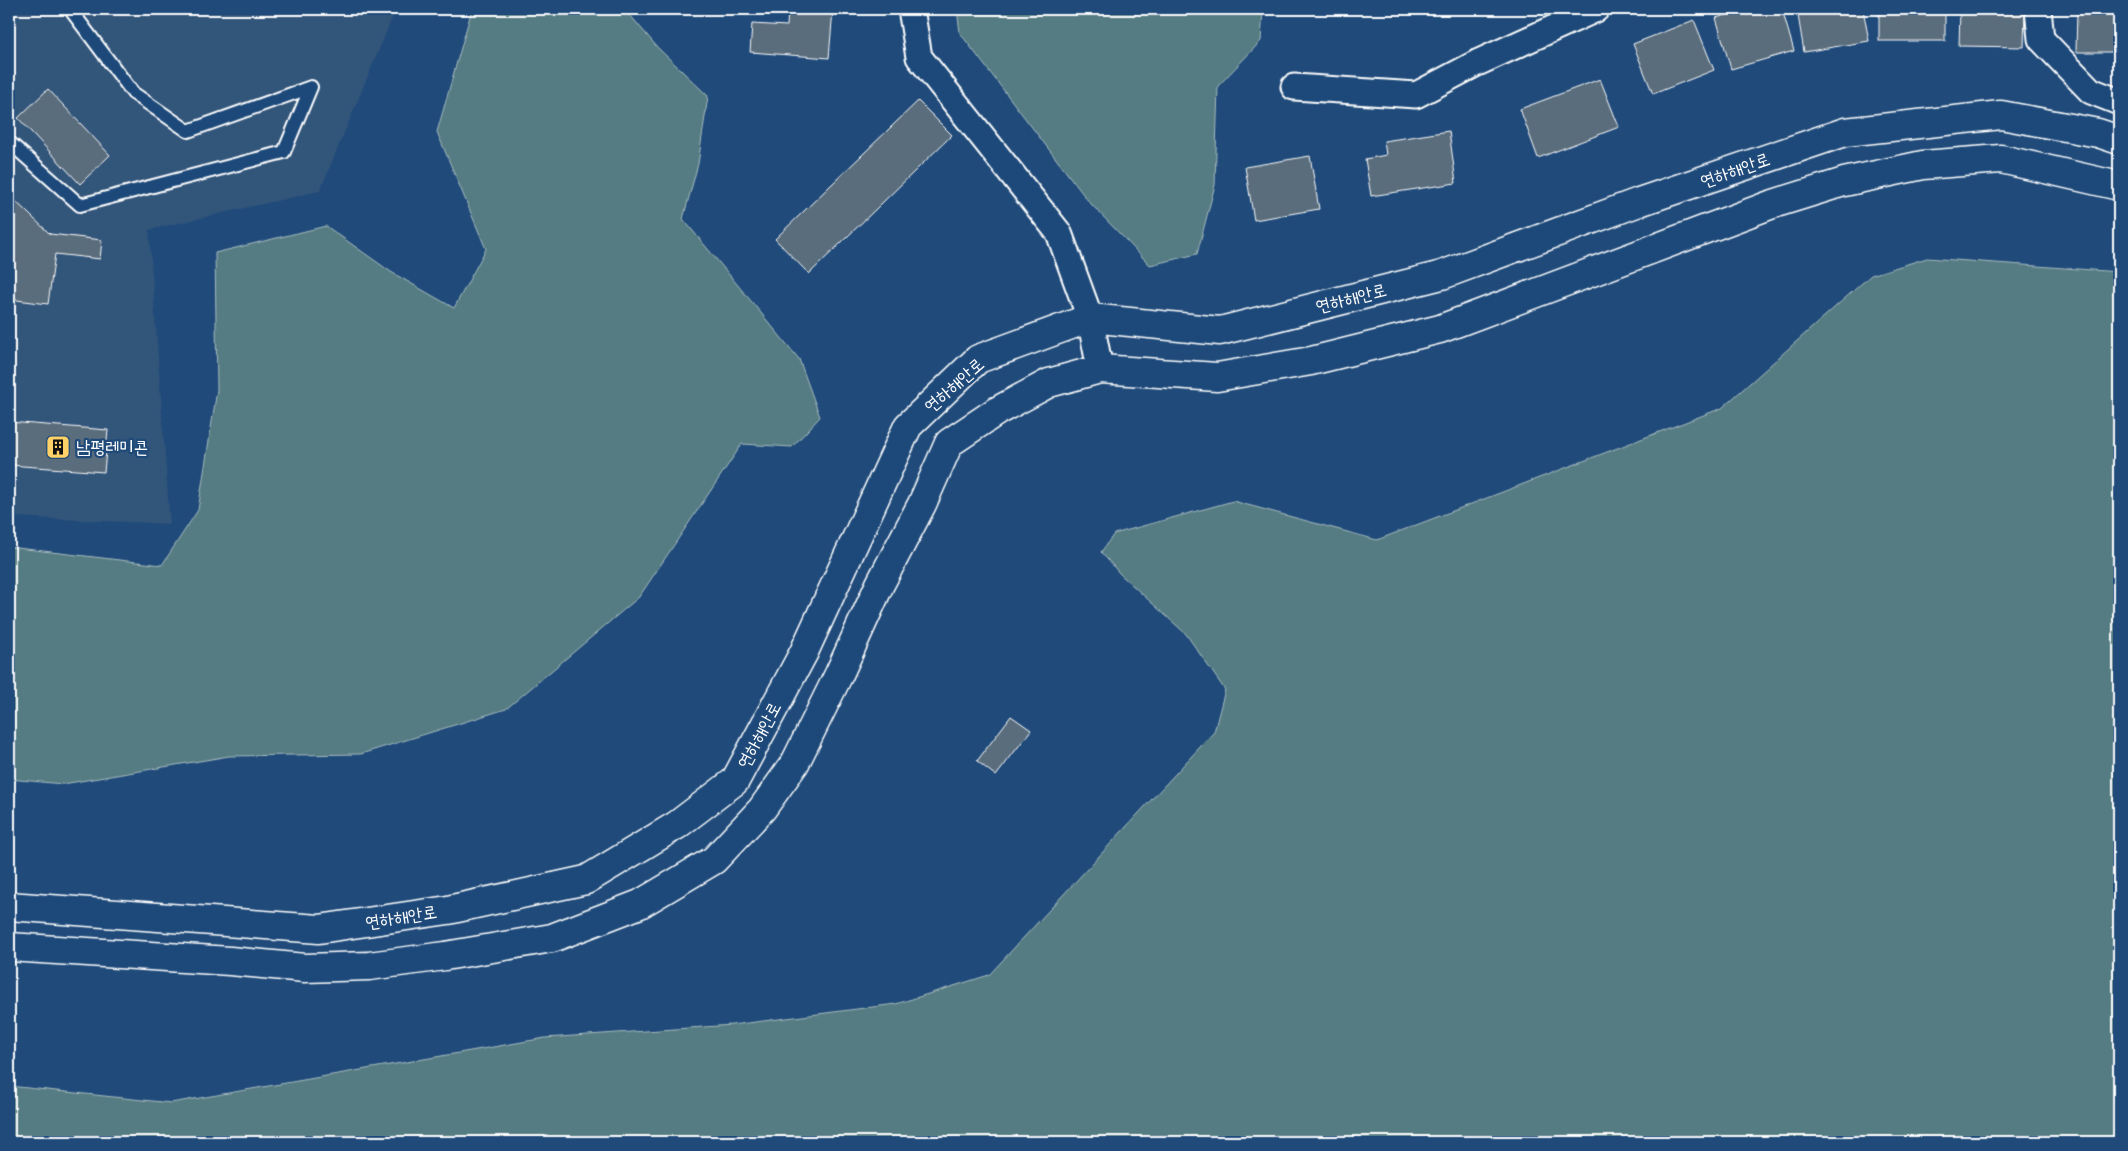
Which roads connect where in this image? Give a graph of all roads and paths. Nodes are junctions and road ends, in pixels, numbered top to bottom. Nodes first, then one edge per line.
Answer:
1 (70, 9) edge
2 (911, 9) edge
3 (1596, 9) edge
4 (2038, 9) edge
5 (1294, 87) dead end
6 (2119, 102) edge
7 (2119, 140) edge
8 (9, 142) edge
9 (2119, 186) edge
10 (1090, 318) junction
11 (1100, 369) junction
12 (9, 906) edge
13 (9, 947) edge

1 - 8 lane
2 - 10 street
3 - 5 street
4 - 6 street
7 - 10 street, 연하해안로
9 - 11 street
10 - 11 street
10 - 12 street, 연하해안로
11 - 13 street

